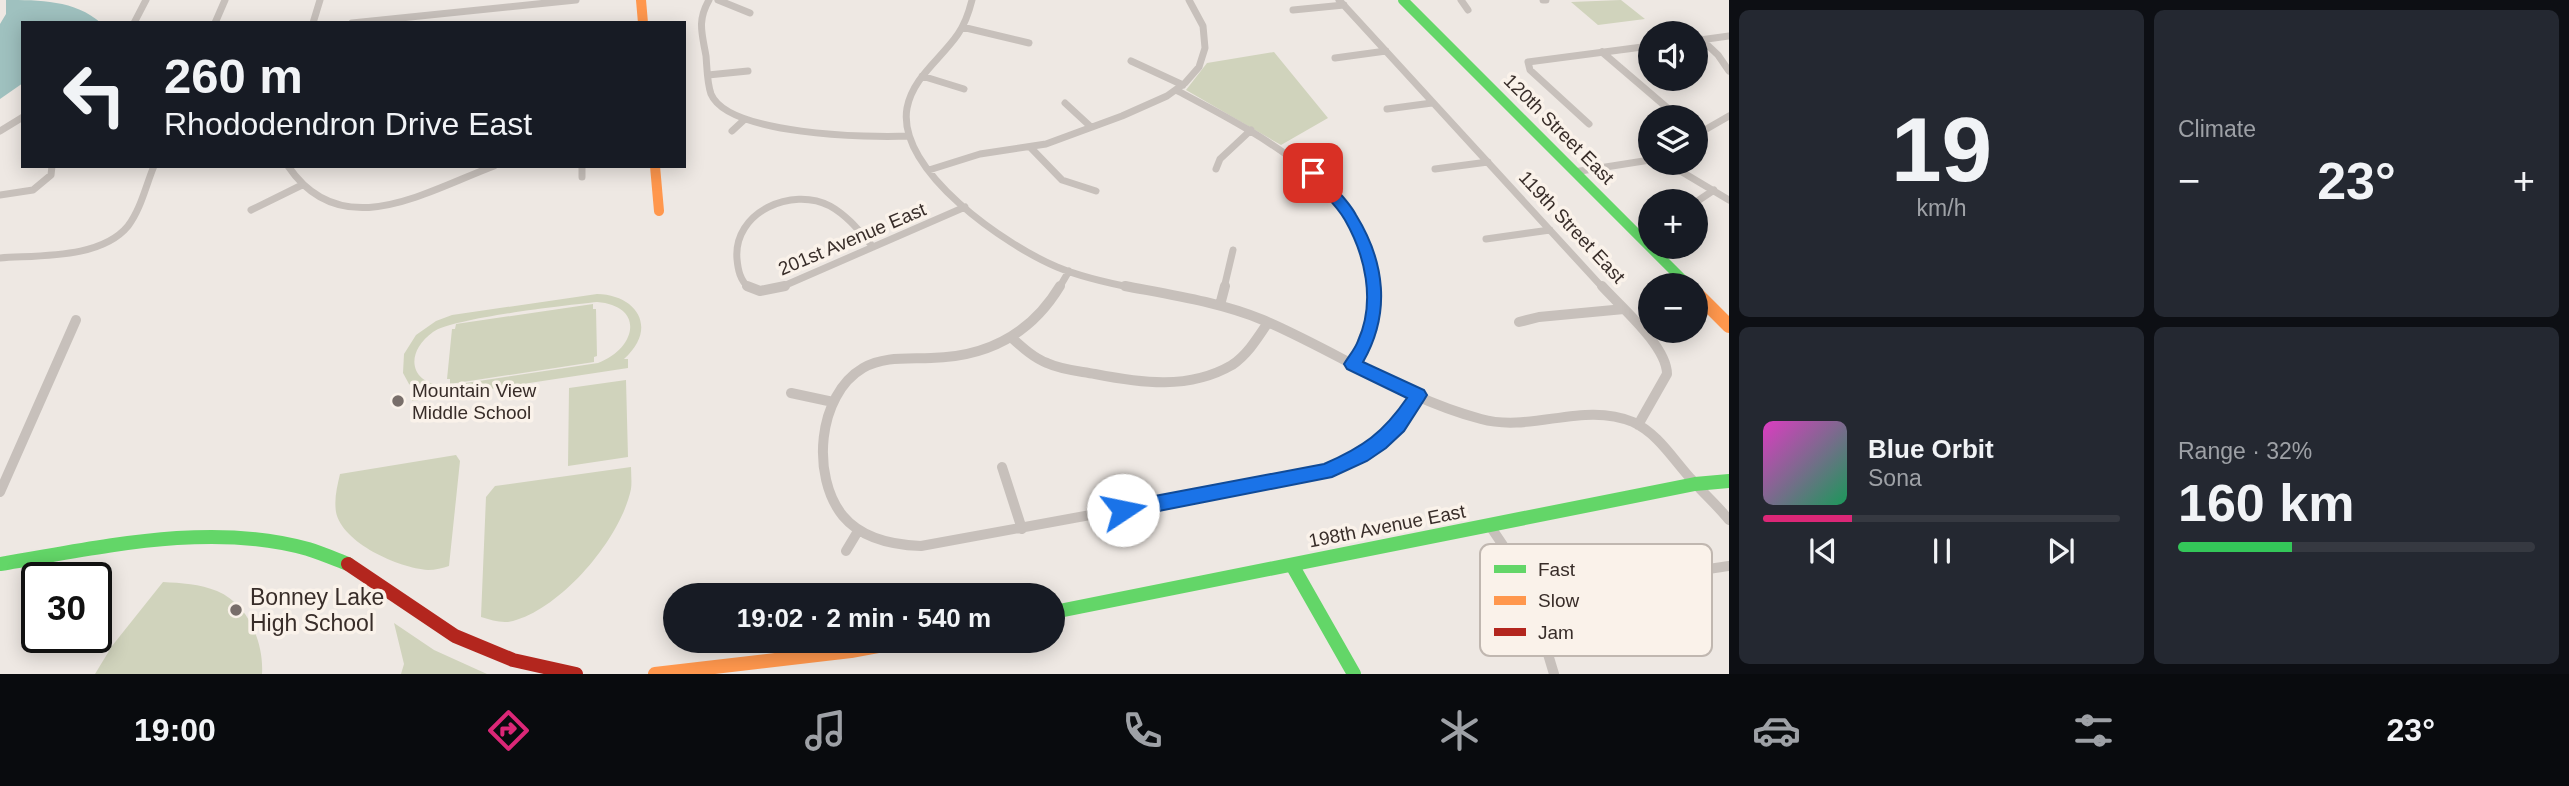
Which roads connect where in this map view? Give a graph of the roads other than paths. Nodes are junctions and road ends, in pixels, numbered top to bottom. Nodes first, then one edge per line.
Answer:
1 (146, 0) edge
2 (225, 0) edge
3 (320, 0) edge
4 (576, 0) edge
5 (640, 0) edge
6 (709, 0) edge
7 (718, 0) edge
8 (972, 0) edge
9 (1189, 0) edge
10 (1402, 0) edge
11 (1461, 0) edge
12 (1341, 2) edge
13 (1293, 10) dead end
14 (1468, 10) dead end
15 (750, 13) dead end
16 (416, 20) edge
17 (135, 21) edge
18 (216, 21) edge
19 (314, 21) edge
20 (395, 21) edge
21 (643, 21) edge
22 (962, 27) junction
23 (1729, 36) edge
24 (1708, 39) edge
25 (1029, 43) dead end
26 (1638, 48) edge
27 (1708, 48) edge
28 (1386, 51) junction
29 (1602, 52) junction
30 (1335, 58) dead end
31 (1131, 61) dead end
32 (748, 71) dead end
33 (1729, 71) edge
34 (708, 75) junction
35 (922, 76) junction
36 (1180, 88) junction
37 (964, 89) dead end
38 (1065, 103) dead end
39 (1432, 103) junction
40 (1664, 105) edge
41 (1387, 109) dead end
42 (1729, 116) edge
43 (21, 118) edge
44 (745, 119) junction
45 (1589, 124) dead end
46 (1090, 127) junction
47 (1708, 127) edge
48 (1251, 130) junction
49 (0, 131) edge
50 (732, 131) dead end
51 (909, 136) junction
52 (1031, 148) junction
53 (1488, 162) junction
54 (1638, 162) edge
55 (52, 168) edge
56 (153, 168) edge
57 (289, 168) edge
58 (489, 168) edge
59 (582, 168) edge
60 (656, 168) edge
61 (1216, 169) dead end
62 (1435, 169) dead end
63 (929, 170) junction
64 (1574, 172) junction
65 (1688, 175) edge
66 (582, 177) dead end
67 (302, 185) junction
68 (1714, 190) junction
69 (1096, 191) dead end
70 (1708, 194) edge
71 (0, 195) edge
72 (1729, 200) edge
73 (965, 207) junction
74 (251, 210) dead end
75 (659, 211) dead end
76 (1550, 230) junction
77 (1486, 239) dead end
78 (873, 247) junction
79 (1233, 250) dead end
80 (0, 258) edge
81 (1069, 271) junction
82 (1676, 273) edge
83 (1220, 305) junction
84 (1708, 305) edge
85 (1624, 309) junction
86 (76, 320) dead end
87 (1519, 322) dead end
88 (1267, 324) junction
89 (1729, 326) edge
90 (1012, 338) junction
91 (1353, 364) junction
92 (790, 393) dead end
93 (1418, 395) junction
94 (833, 402) junction
95 (1638, 425) junction
96 (1002, 467) dead end
97 (3, 479) edge
98 (1729, 481) edge
99 (1695, 484) junction
100 (0, 492) edge
101 (1729, 520) edge
102 (1490, 526) junction
103 (1022, 528) junction
104 (858, 531) junction
105 (1502, 544) edge
106 (846, 551) dead end
107 (0, 564) edge
108 (1292, 565) junction
109 (1065, 610) edge
110 (819, 653) edge
111 (1549, 656) edge
112 (576, 674) edge
113 (655, 674) edge
114 (1354, 674) edge
115 (1554, 674) edge

1 - 17 street
2 - 18 street
3 - 19 street
4 - 16 street
5 - 21 main road
6 - 34 street
7 - 15 street
8 - 22 street
9 - 36 street
10 - 64 main road, 120th Street East
11 - 14 street
12 - 13 street
12 - 28 street, 119th Street East
16 - 20 street
22 - 25 street
22 - 35 street
23 - 24 street
26 - 29 street
27 - 33 street
28 - 30 street
28 - 39 street, 119th Street East
29 - 40 street
29 - 45 street
31 - 36 street
32 - 34 street
34 - 44 street
35 - 37 street
35 - 51 street
36 - 46 street
36 - 48 street
38 - 46 street
39 - 41 street
39 - 53 street, 119th Street East
42 - 47 street
43 - 49 street
44 - 50 street
44 - 51 street
46 - 52 street
48 - 61 street
48 - 91 street
51 - 63 street
52 - 63 street
52 - 69 street
53 - 62 street
53 - 76 street, 119th Street East
54 - 64 street
55 - 71 street
56 - 80 street
57 - 67 street
58 - 67 street
59 - 66 street
60 - 75 main road
63 - 73 street
64 - 82 main road, 120th Street East
65 - 68 street
67 - 74 street
68 - 70 street
68 - 72 street
73 - 78 street, 201st Avenue East
73 - 81 street
76 - 77 street
76 - 85 street, 119th Street East
78 - 78 street, 201st Avenue East
79 - 83 street
81 - 83 street
81 - 90 street
83 - 88 street
84 - 89 main road
85 - 87 street
85 - 95 street, 119th Street East
86 - 97 street
88 - 90 street
88 - 91 street
90 - 94 street
91 - 93 street
92 - 94 street
93 - 95 street
93 - 103 street
94 - 104 street
95 - 99 street
96 - 103 street
97 - 100 street
98 - 99 main road, 198th Avenue East
99 - 101 street
99 - 102 main road, 198th Avenue East
102 - 105 street
102 - 108 main road, 198th Avenue East
103 - 104 street
104 - 106 street
107 - 112 main road
108 - 109 main road, 198th Avenue East
108 - 114 main road
110 - 113 main road
111 - 115 street

